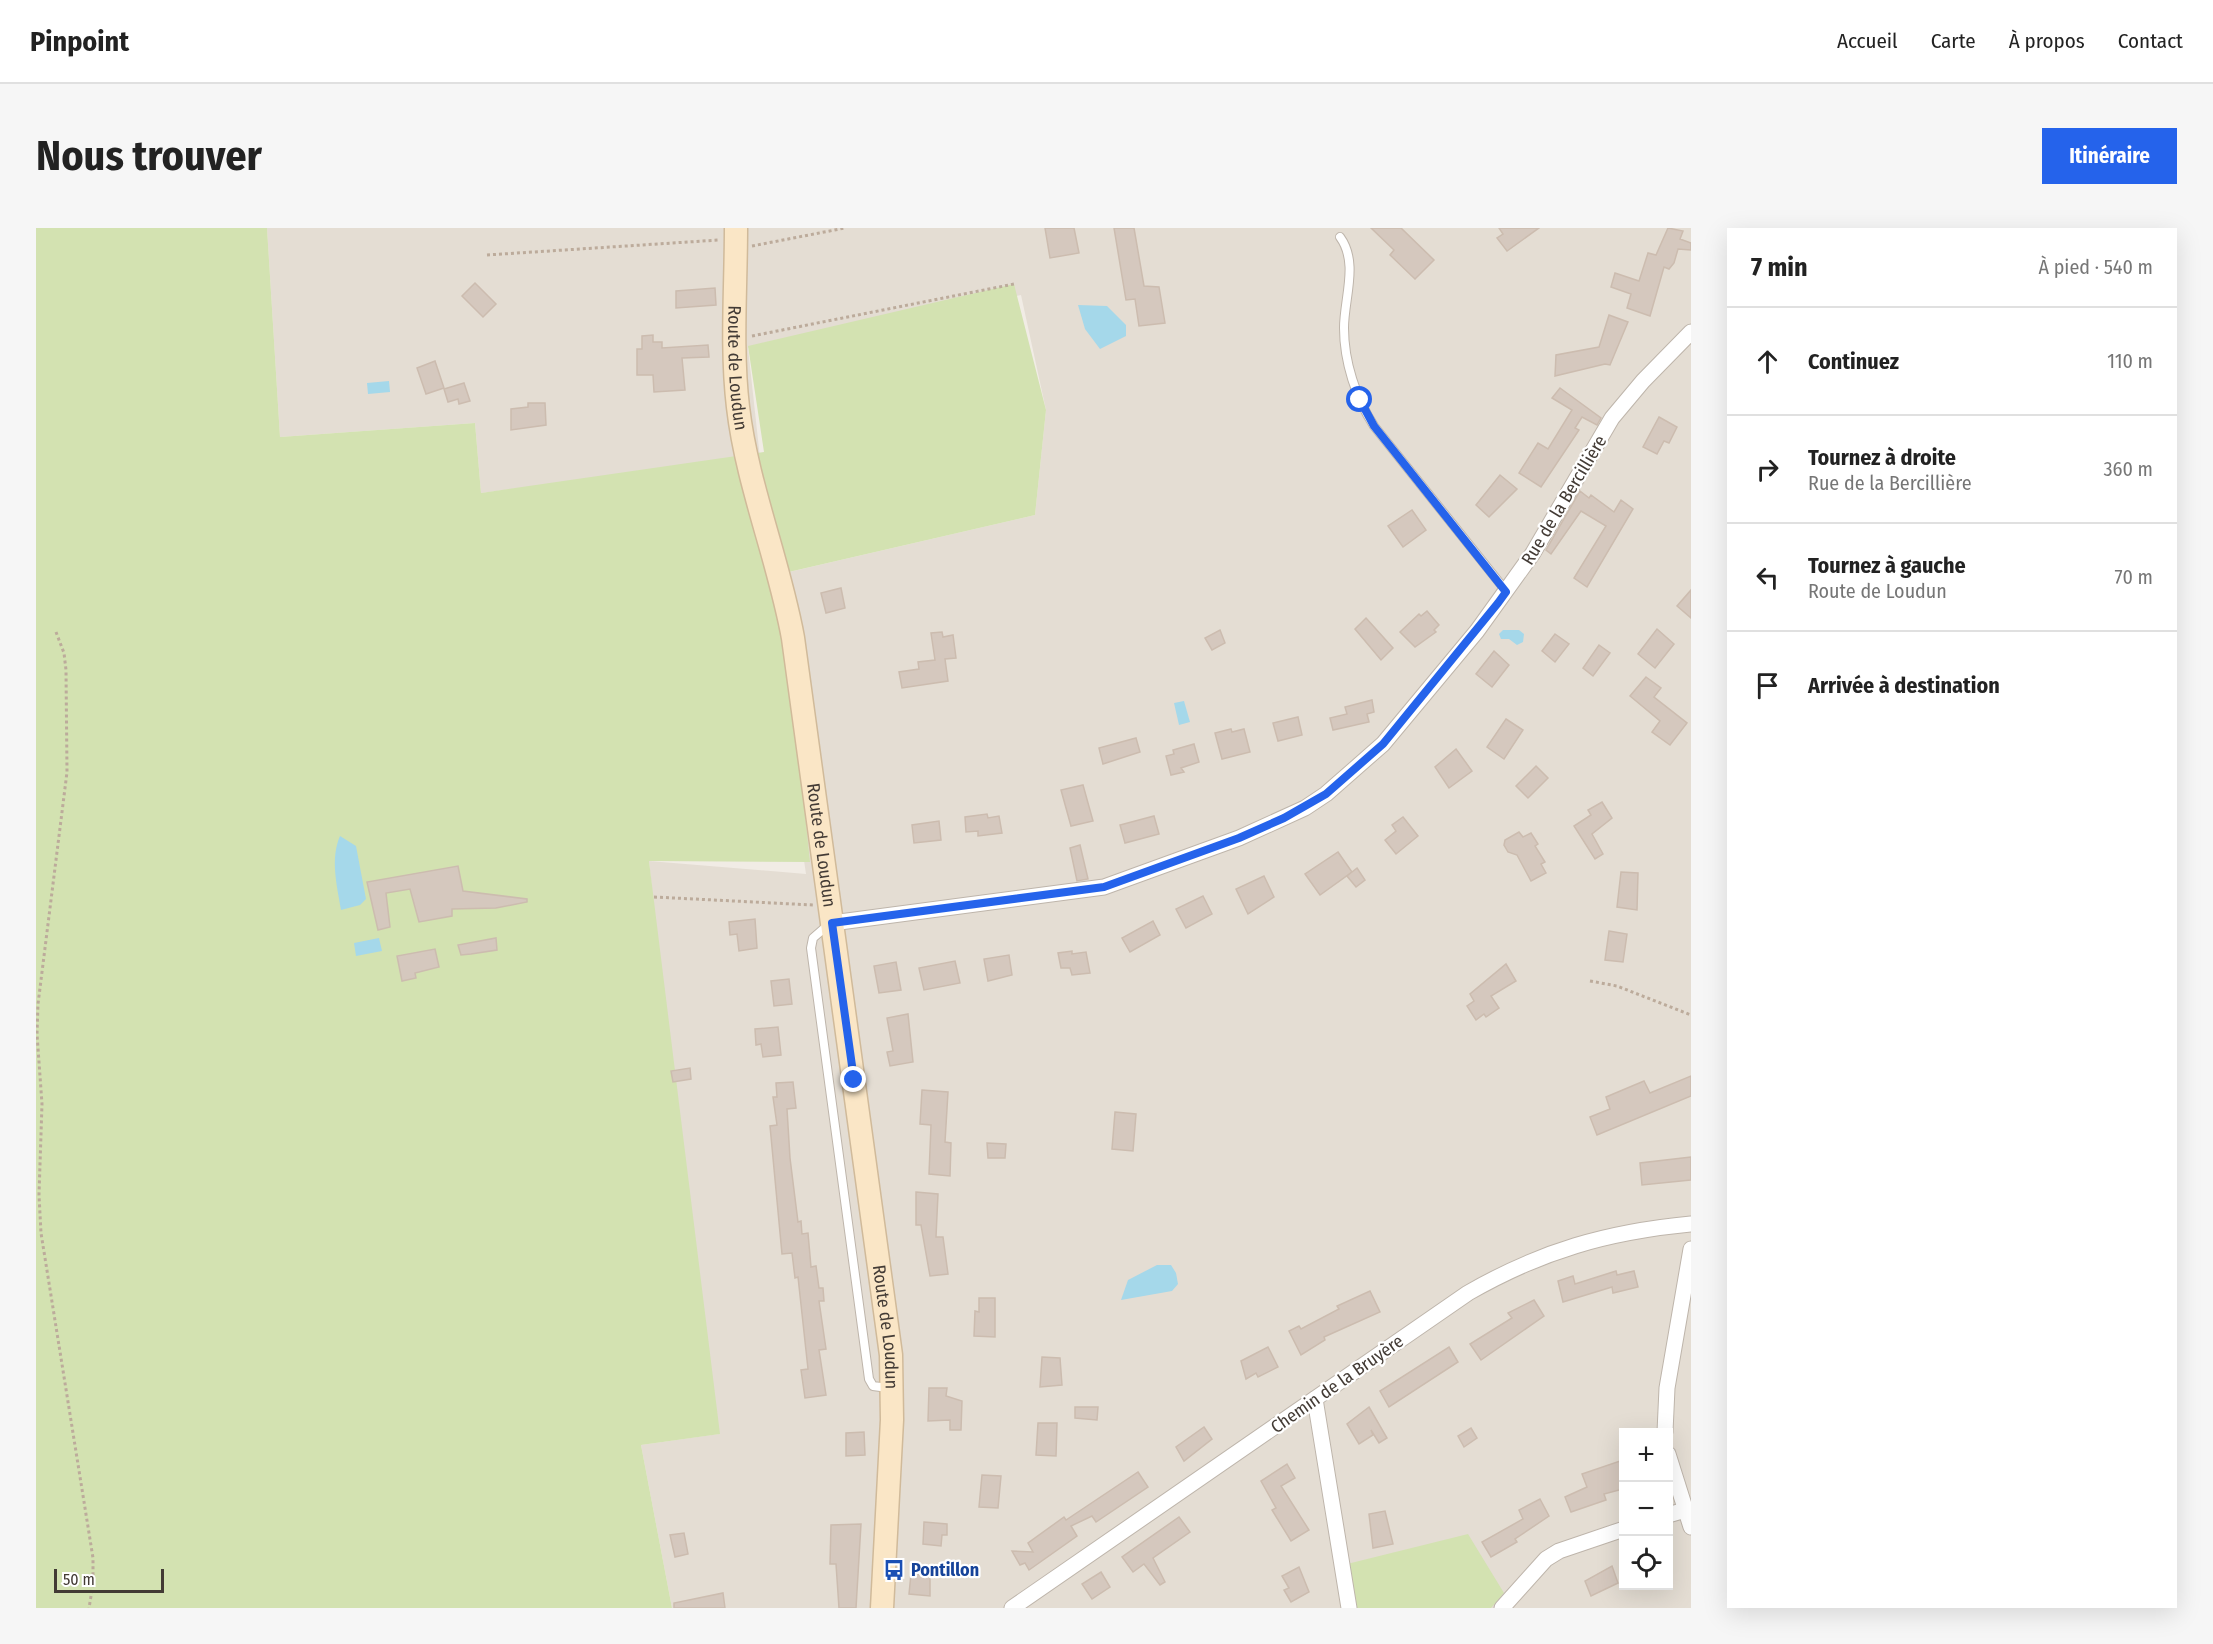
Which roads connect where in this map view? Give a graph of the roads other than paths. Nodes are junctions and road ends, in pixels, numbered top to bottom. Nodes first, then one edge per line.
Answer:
1 (1340, 237) dead end
2 (736, 239) edge
3 (1691, 332) edge
4 (1506, 592) junction
5 (831, 914) junction
6 (1691, 1224) edge
7 (1691, 1249) edge
8 (1315, 1399) junction
9 (1665, 1428) edge
10 (1673, 1470) edge
11 (1685, 1510) junction
12 (1673, 1514) edge
13 (1691, 1527) edge
14 (1619, 1530) edge
15 (882, 1608) edge
16 (1012, 1608) edge
17 (1349, 1608) edge
18 (1502, 1608) edge

1 - 4 lane
2 - 5 main road, Route de Loudun
3 - 4 street, Rue de la Bercillière
4 - 5 street, Rue de la Bercillière
5 - 15 main road, Route de Loudun
6 - 8 street, Chemin de la Bruyère
7 - 9 street
8 - 16 street, Chemin de la Bruyère
8 - 17 street
10 - 11 street
11 - 12 street
11 - 13 street
14 - 18 street

